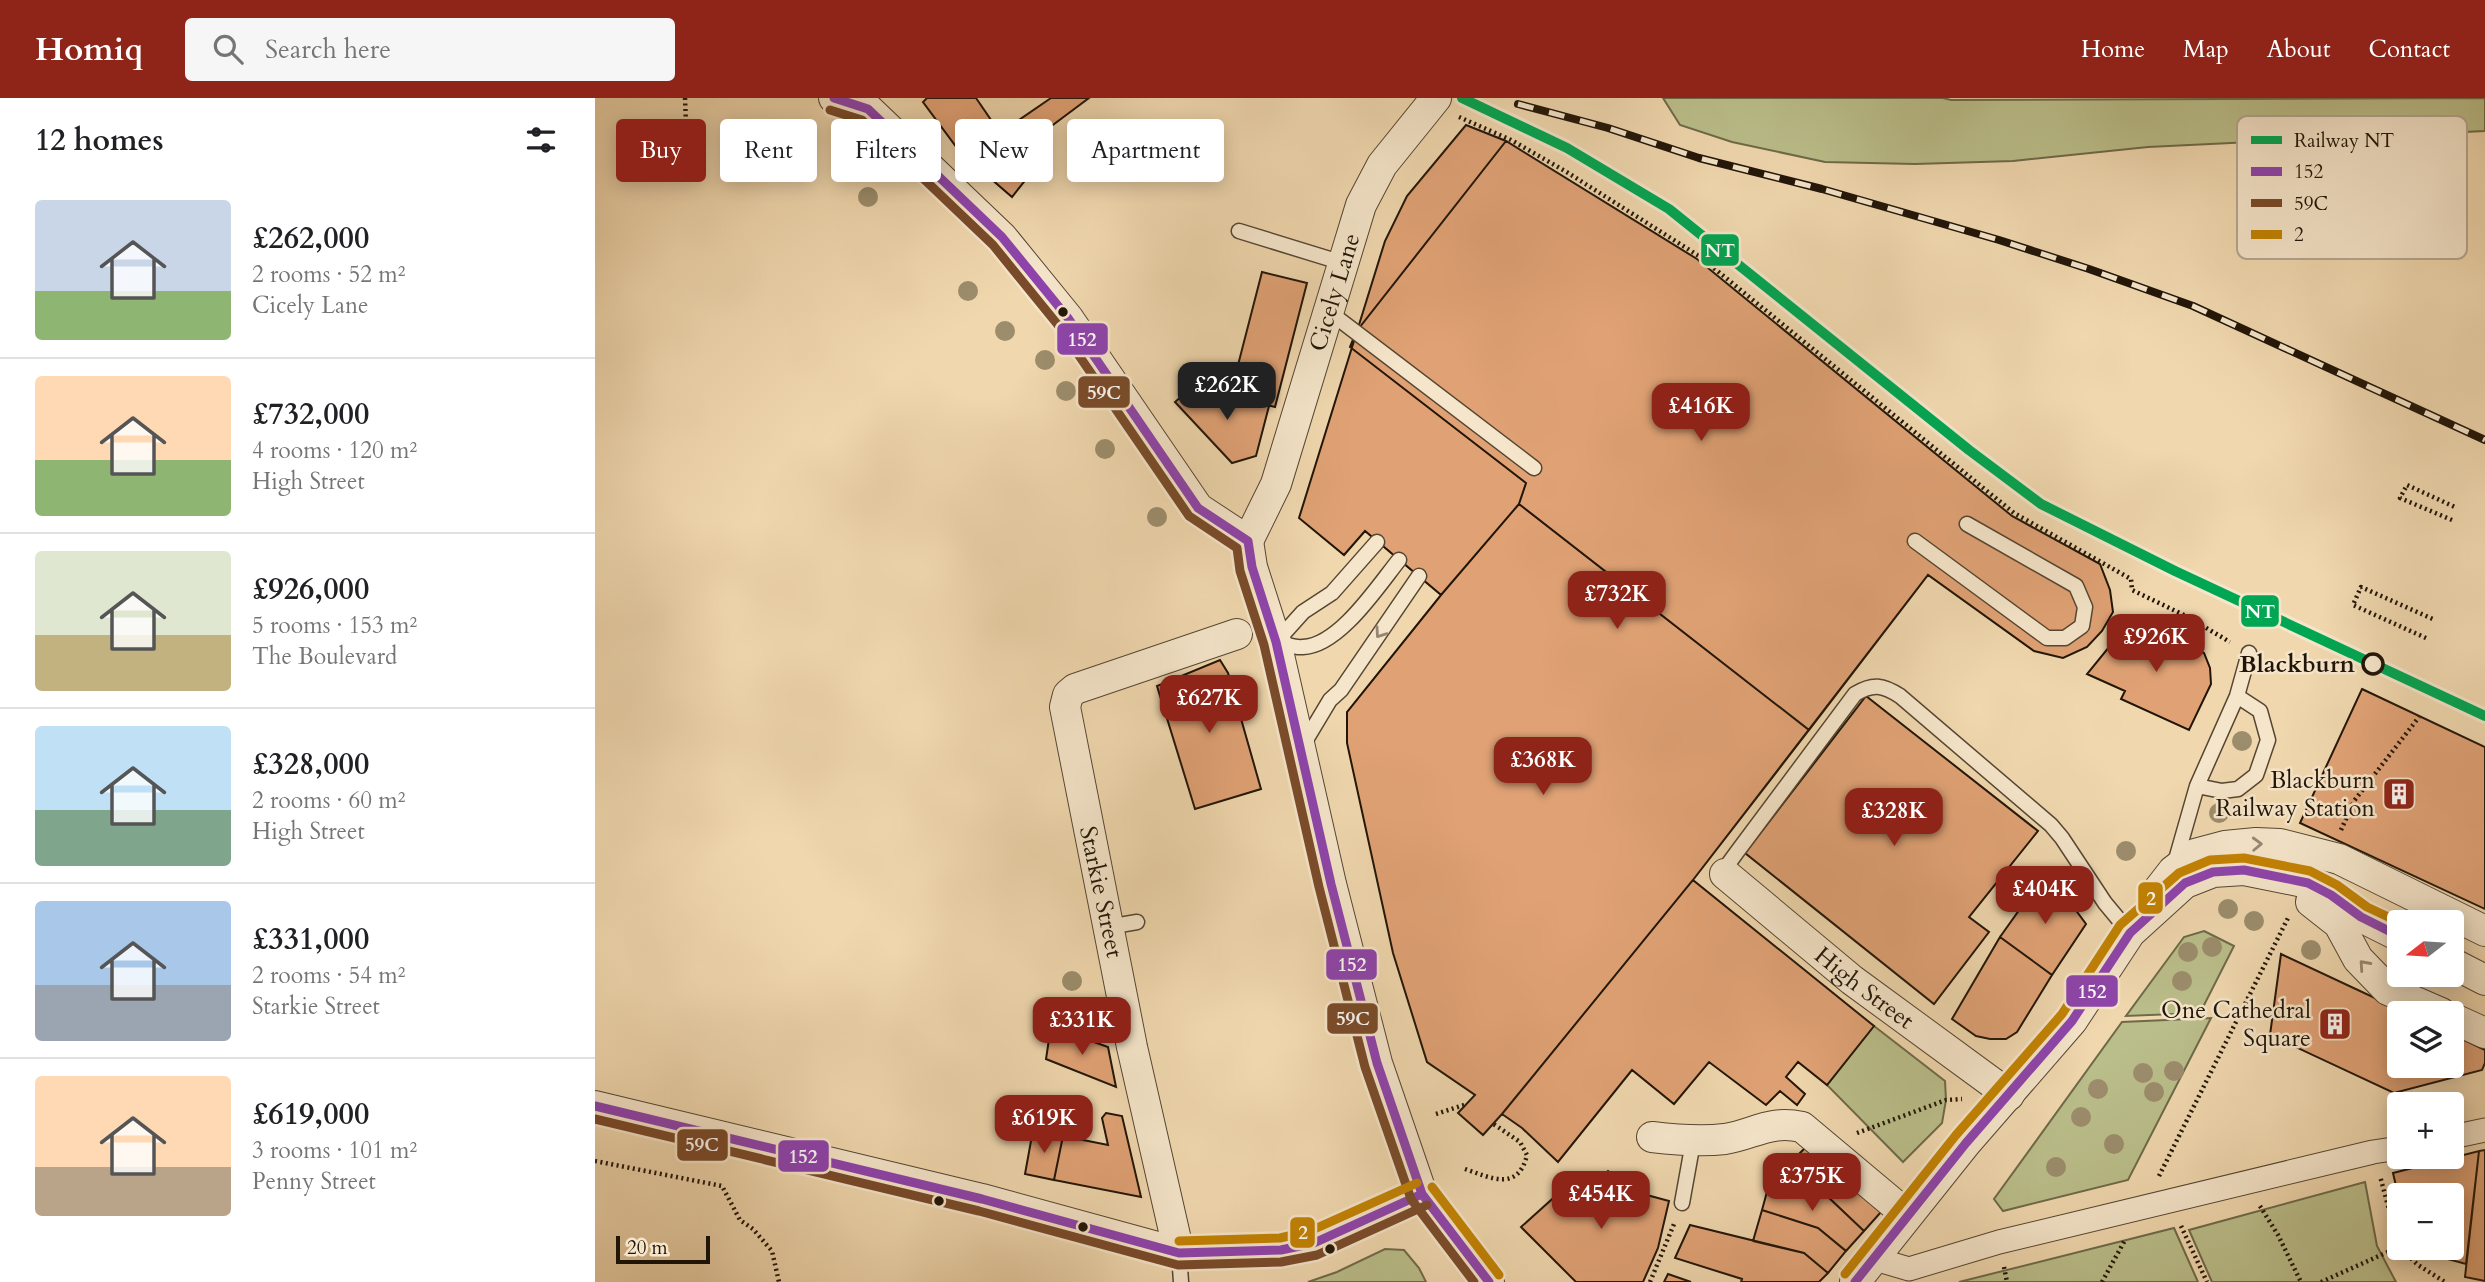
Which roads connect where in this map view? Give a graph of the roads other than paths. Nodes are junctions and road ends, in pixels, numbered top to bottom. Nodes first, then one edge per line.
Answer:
1 (834, 98) edge
2 (1436, 98) edge
3 (868, 104) edge
4 (1239, 231) dead end
5 (1343, 263) junction
6 (1328, 311) junction
7 (1535, 468) dead end
8 (1967, 524) dead end
9 (1248, 541) junction
10 (1915, 541) dead end
11 (1377, 542) dead end
12 (1399, 560) dead end
13 (1419, 576) dead end
14 (1237, 634) dead end
15 (1276, 642) junction
16 (2249, 653) road end
17 (2237, 696) junction
18 (1300, 749) junction
19 (2197, 786) junction
20 (2173, 871) junction
21 (1725, 874) joint
22 (2294, 887) junction
23 (2387, 930) edge
24 (2485, 931) edge
25 (2130, 933) junction
26 (2464, 969) edge
27 (2485, 980) edge
28 (2413, 1001) edge
29 (1124, 1003) junction
30 (1091, 1011) dead end
31 (2464, 1023) edge
32 (2485, 1033) edge
33 (2009, 1096) junction
34 (595, 1106) edge
35 (2485, 1130) edge
36 (2464, 1134) edge
37 (1652, 1137) dead end
38 (1693, 1142) junction
39 (2387, 1150) edge
40 (1422, 1194) junction
41 (1682, 1203) road end
42 (1907, 1216) junction
43 (1875, 1259) junction
44 (1180, 1267) edge
45 (1489, 1282) edge
46 (1856, 1282) edge

1 - 3 street
2 - 5 street, Cicely Lane
3 - 9 street
4 - 5 lane
5 - 6 street, Cicely Lane
6 - 7 lane
6 - 9 street, Cicely Lane
8 - 10 lane
9 - 15 street
11 - 15 lane
12 - 15 lane
13 -> 18 lane
14 - 29 street, Starkie Street
15 - 18 street
16 - 17 lane
17 - 19 lane
17 - 19 lane
18 - 40 street
19 - 20 lane
20 -> 24 street
20 - 25 street
21 - 25 lane
21 - 33 street, High Street
22 - 23 street
22 - 25 street
28 -> 22 street
25 - 33 street
26 - 27 street
29 - 30 lane
29 - 44 street, Starkie Street
31 - 32 street
33 - 42 street
34 - 44 street
35 - 36 street
37 - 38 street
38 - 41 lane
38 - 42 street
39 - 43 street
40 - 44 street
40 - 45 street
42 - 43 street
43 - 46 street

